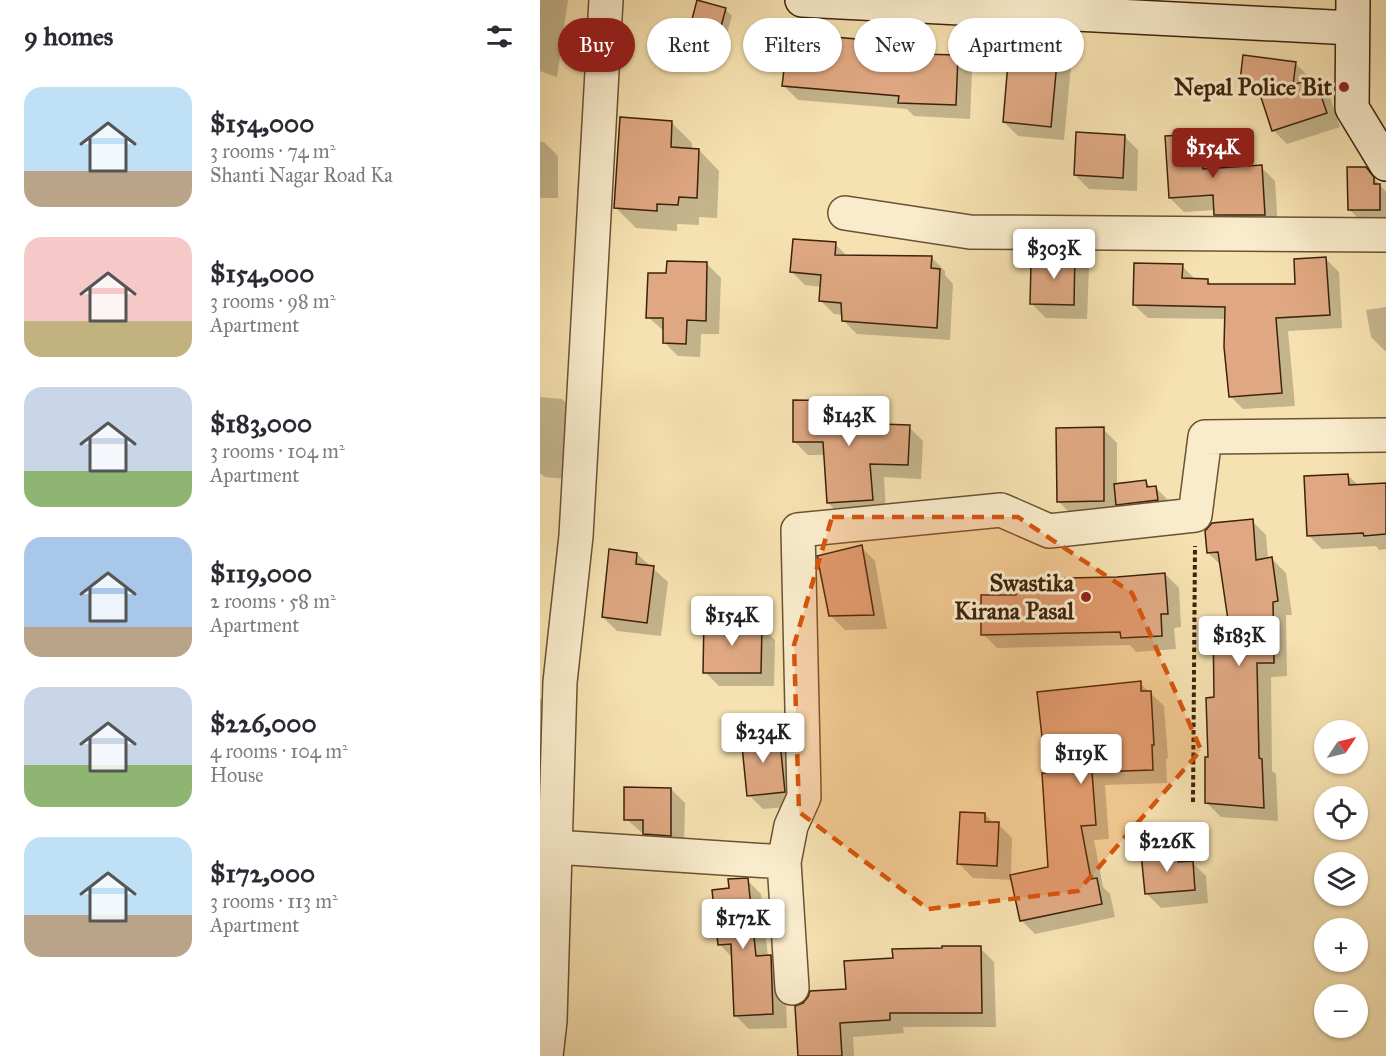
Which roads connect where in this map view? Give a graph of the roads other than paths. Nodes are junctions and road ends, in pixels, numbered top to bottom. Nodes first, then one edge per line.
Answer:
1 (606, 0) edge
2 (802, 0) edge
3 (1352, 14) edge
4 (1386, 164) edge
5 (845, 213) dead end
6 (1386, 235) edge
7 (1386, 435) edge
8 (555, 847) junction
9 (784, 862) junction
10 (792, 988) dead end
11 (546, 1056) edge

1 - 8 street
2 - 3 street
3 - 4 street
5 - 6 street
7 - 9 street
8 - 9 street
8 - 11 street
9 - 10 street

